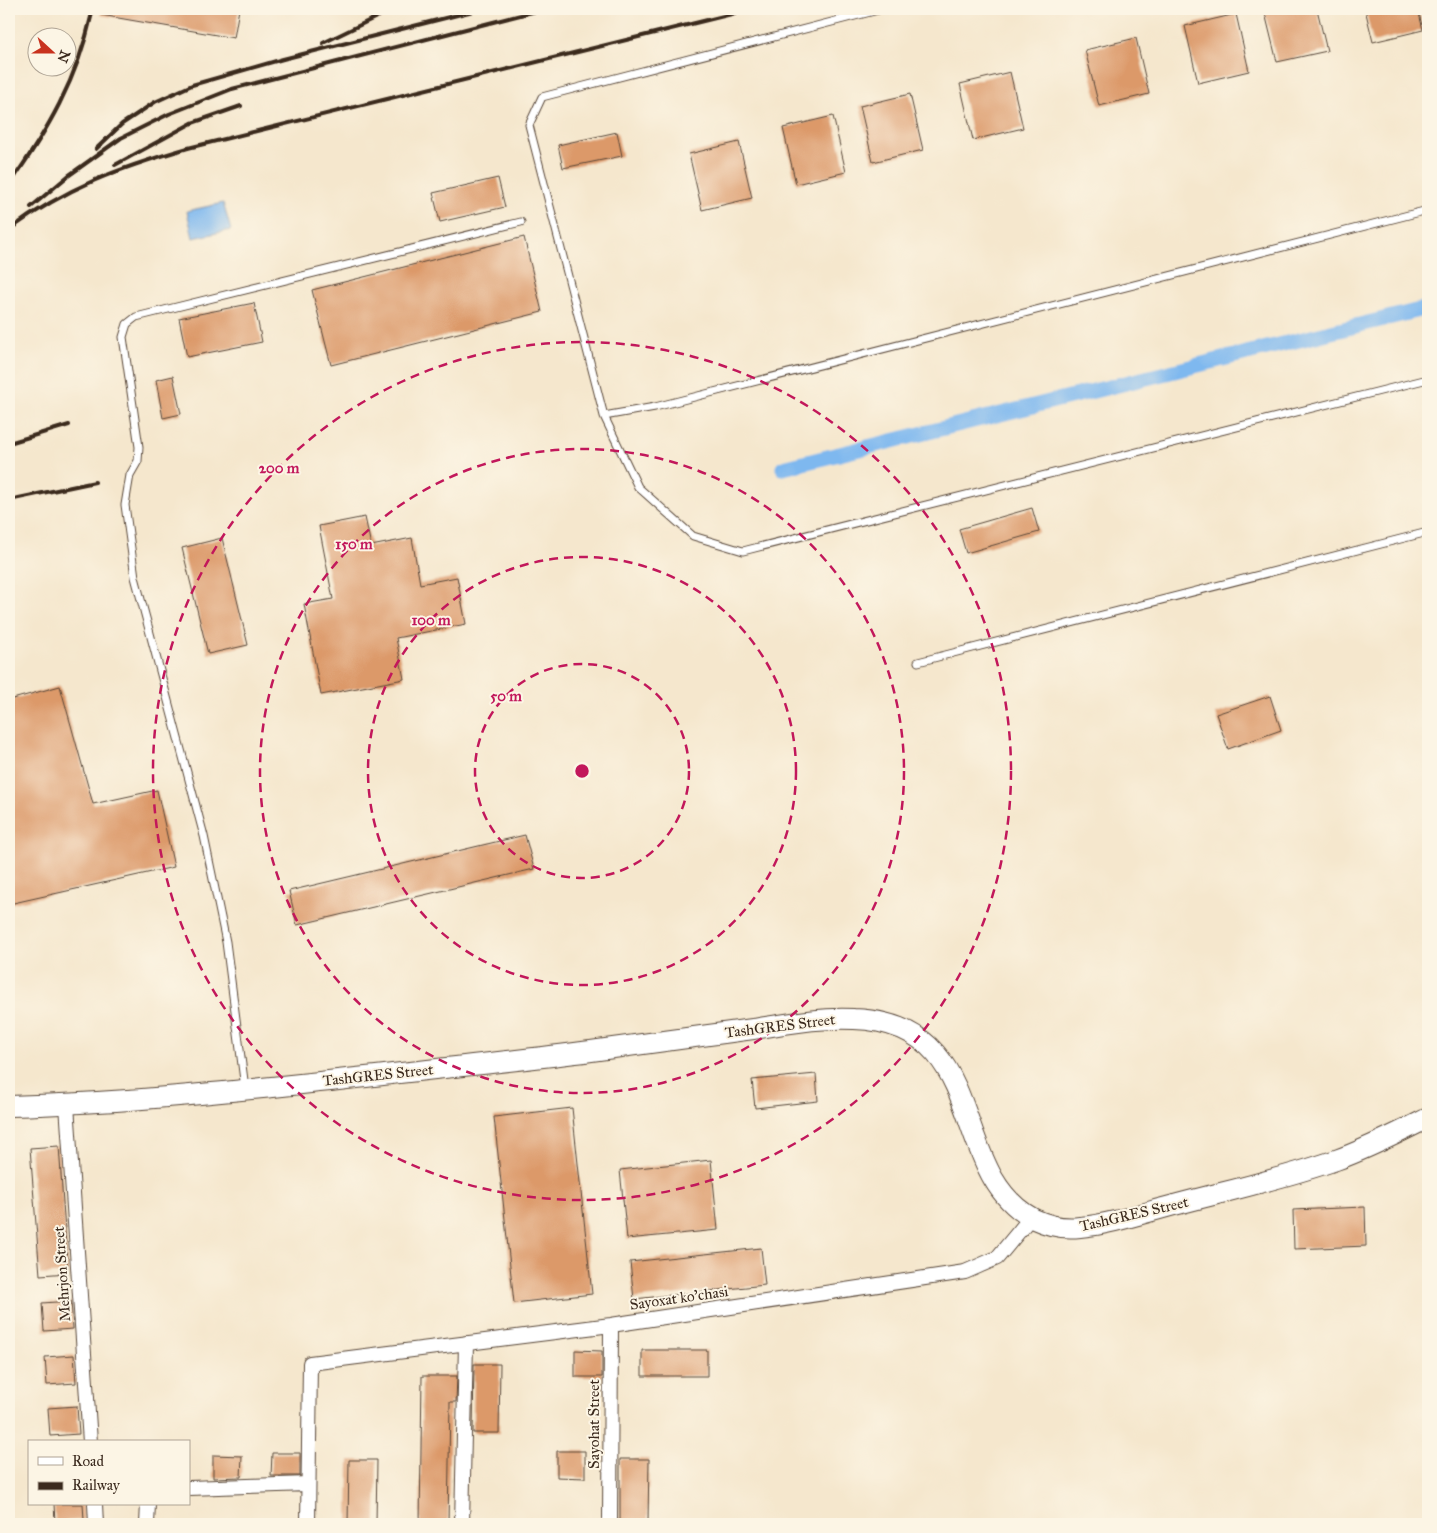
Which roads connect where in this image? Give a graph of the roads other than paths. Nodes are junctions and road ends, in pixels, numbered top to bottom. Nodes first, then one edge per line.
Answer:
1 (882, 9) edge
2 (1428, 210) edge
3 (521, 222) dead end
4 (1428, 378) edge
5 (604, 416) junction
6 (1428, 532) edge
7 (918, 662) dead end
8 (245, 1090) junction
9 (66, 1104) junction
10 (9, 1106) edge
11 (1428, 1118) edge
12 (1031, 1217) junction
13 (611, 1325) junction
14 (466, 1342) junction
15 (90, 1440) edge
16 (308, 1484) junction
17 (190, 1488) edge
18 (95, 1506) edge
19 (148, 1506) edge
20 (96, 1524) edge
21 (147, 1524) edge
22 (308, 1524) edge
23 (462, 1524) edge
24 (610, 1524) edge

1 - 5 lane
2 - 5 lane
3 - 8 lane
4 - 5 lane
6 - 7 lane
8 - 9 main road, TashGRES Street
8 - 12 main road, TashGRES Street
9 - 10 main road, TashGRES Street
9 - 15 street, Mehrjon Street
11 - 12 main road, TashGRES Street
12 - 13 street, Sayoxat ko'chasi
13 - 14 street, Sayoxat ko'chasi
13 - 24 street, Sayohat Street
14 - 16 street, Sayoxat ko'chasi
14 - 23 street
16 - 17 street
16 - 22 street
18 - 20 street
19 - 21 street

